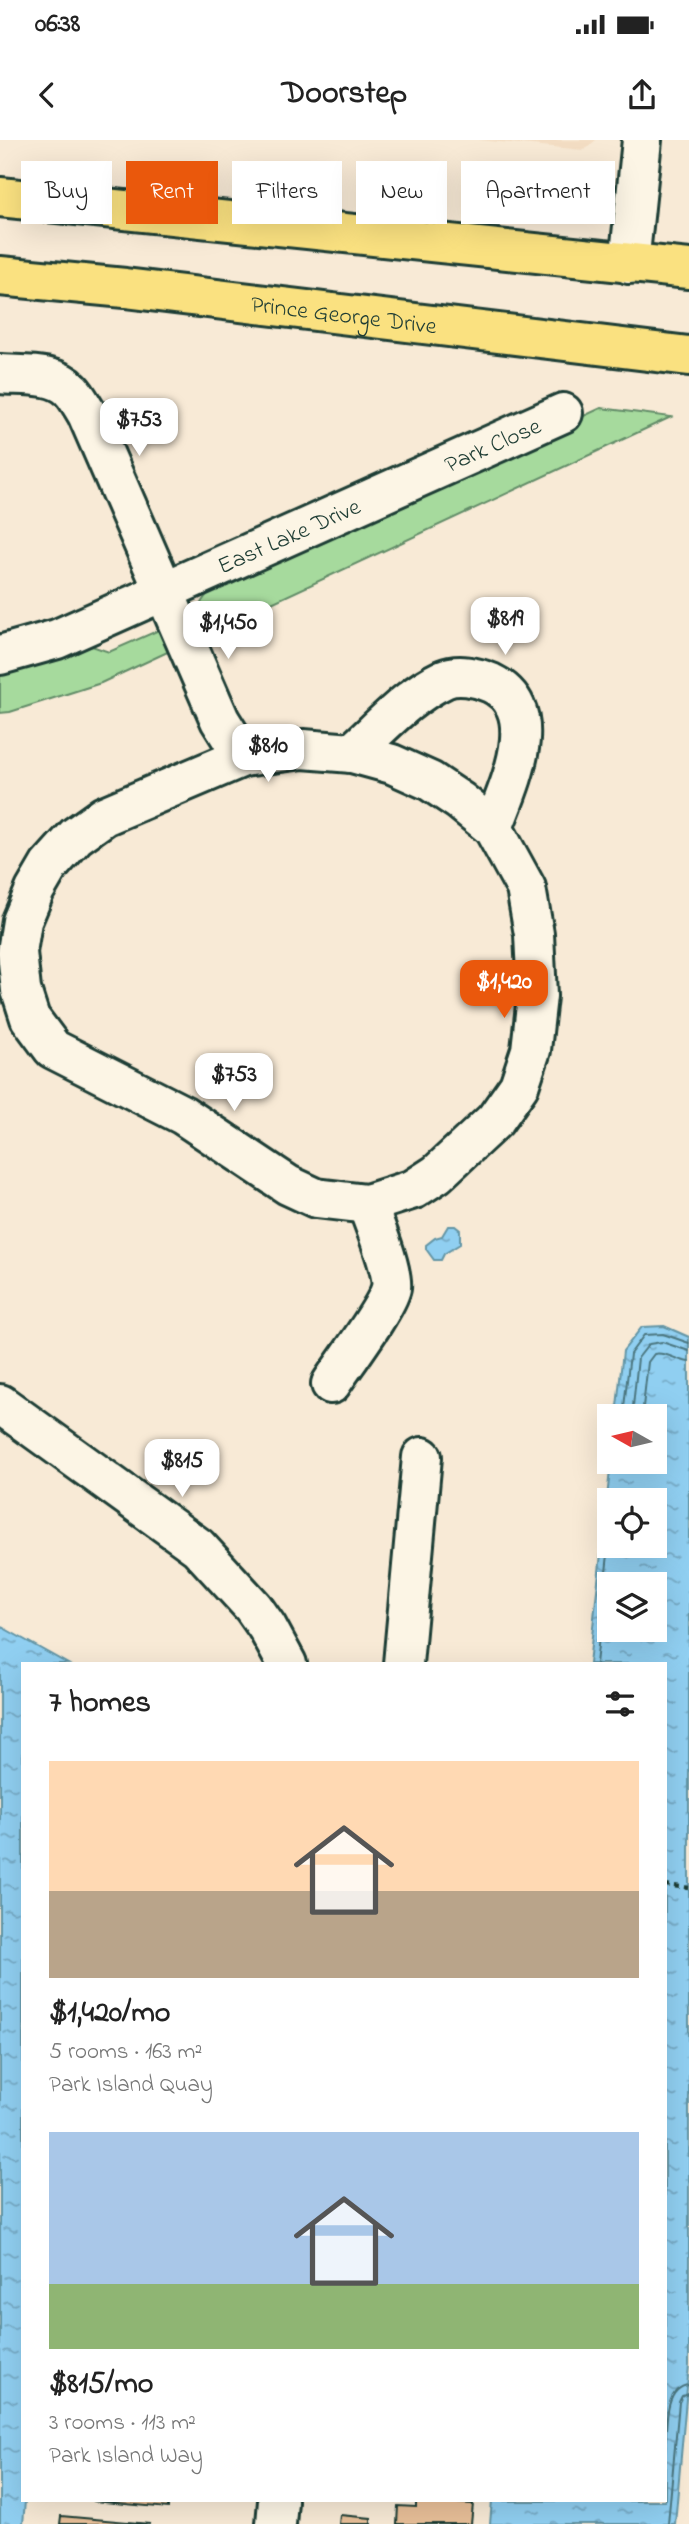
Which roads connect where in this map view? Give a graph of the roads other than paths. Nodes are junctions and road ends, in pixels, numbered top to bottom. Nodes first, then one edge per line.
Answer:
1 (642, 140) edge
2 (0, 197) edge
3 (629, 264) junction
4 (689, 269) edge
5 (0, 276) edge
6 (689, 356) edge
7 (0, 374) edge
8 (563, 413) dead end
9 (421, 475) joint
10 (166, 590) junction
11 (0, 655) edge
12 (352, 753) junction
13 (243, 757) junction
14 (493, 828) junction
15 (367, 1204) junction
16 (331, 1384) dead end
17 (0, 1404) edge
18 (422, 1457) dead end
19 (286, 1662) edge
20 (403, 1662) edge
21 (278, 2502) edge
22 (276, 2524) edge

1 - 3 street
2 - 3 main road
3 - 4 main road
5 - 6 main road, Prince George Drive
7 - 10 street
8 - 9 street, Park Close
9 - 10 street, East Lake Drive
10 - 11 street, East Lake Drive
10 - 13 street
12 - 13 street
12 - 14 street
12 - 14 street
13 - 15 street
14 - 15 street
15 - 16 street
17 - 19 street
18 - 20 street
21 - 22 street

